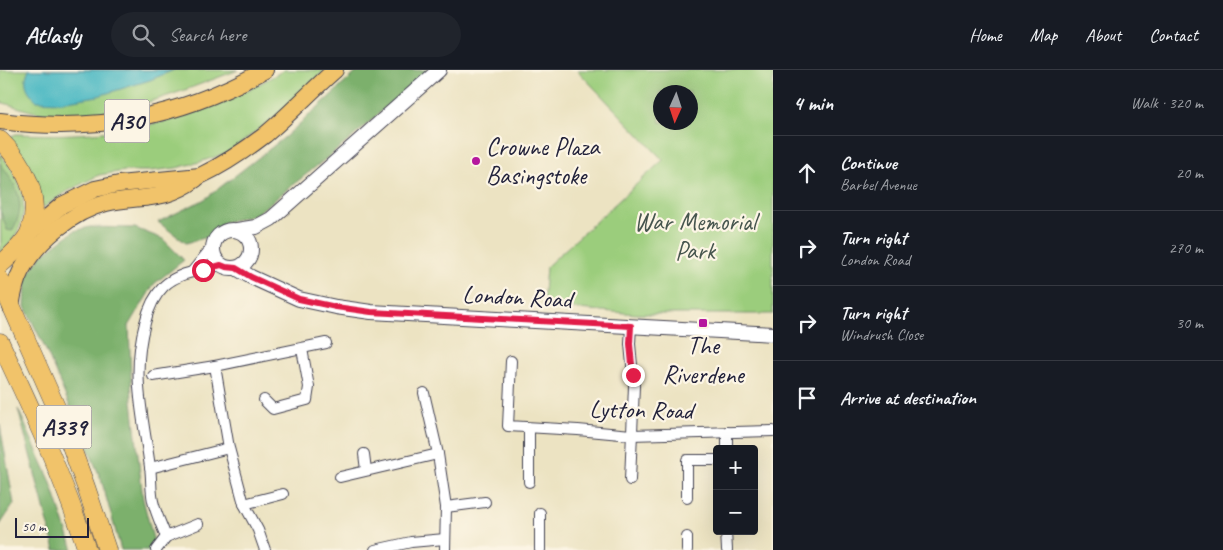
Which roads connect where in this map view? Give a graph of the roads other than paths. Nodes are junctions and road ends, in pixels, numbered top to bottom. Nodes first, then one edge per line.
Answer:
1 (266, 70) edge
2 (335, 70) edge
3 (439, 70) edge
4 (0, 121) edge
5 (0, 140) edge
6 (200, 176) junction
7 (271, 219) junction
8 (237, 230) junction
9 (30, 232) junction
10 (213, 246) junction
11 (251, 249) junction
12 (0, 265) edge
13 (221, 265) junction
14 (236, 268) junction
15 (192, 272) junction
16 (0, 280) edge
17 (263, 282) junction
18 (11, 307) junction
19 (631, 326) junction
20 (773, 334) edge
21 (0, 342) edge
22 (326, 343) dead end
23 (302, 348) junction
24 (511, 361) dead end
25 (216, 366) junction
26 (153, 376) dead end
27 (424, 393) dead end
28 (264, 400) dead end
29 (529, 428) junction
30 (773, 431) edge
31 (727, 432) junction
32 (631, 435) junction
33 (726, 445) edge
34 (229, 448) junction
35 (364, 454) dead end
36 (438, 454) junction
37 (713, 460) edge
38 (150, 468) junction
39 (366, 470) junction
40 (340, 477) dead end
41 (630, 480) dead end
42 (529, 482) dead end
43 (282, 494) dead end
44 (687, 498) dead end
45 (486, 502) dead end
46 (244, 504) junction
47 (446, 507) junction
48 (540, 513) dead end
49 (198, 524) dead end
50 (726, 535) edge
51 (166, 537) junction
52 (687, 537) dead end
53 (445, 539) junction
54 (87, 550) edge
55 (107, 550) edge
56 (156, 550) edge
57 (265, 550) edge
58 (375, 550) edge
59 (446, 550) edge
60 (540, 550) edge
61 (687, 550) edge
62 (727, 550) edge

1 - 4 main road, A30
2 - 6 main road
3 - 7 street
5 - 9 highway
6 - 9 main road
6 - 18 main road
7 - 8 street
7 - 11 street
8 - 10 street
8 - 11 street
9 - 12 highway
10 - 13 street
10 - 15 street
11 - 14 street
11 - 17 street
13 - 14 street
13 - 15 street
14 - 17 street, London Road
15 - 38 street
16 - 18 highway, A339
17 - 19 street, London Road
18 - 55 highway, A339
19 - 20 street, London Road
19 - 32 street
21 - 54 highway, A339
22 - 23 street
23 - 25 street
23 - 28 street
24 - 29 street, Lytton Road
25 - 26 street
25 - 34 street
27 - 36 street
29 - 32 street, Lytton Road
29 - 42 street
30 - 31 street, Lytton Road
31 - 32 street, Lytton Road
31 - 33 street
32 - 41 street
34 - 38 street
34 - 46 street
35 - 39 street
36 - 39 street
36 - 47 street
37 - 44 street
38 - 51 street
39 - 40 street
43 - 46 street
45 - 47 street
46 - 57 street
47 - 53 street
48 - 60 street
49 - 51 street
50 - 62 street
51 - 56 street
52 - 61 street
53 - 58 street
53 - 59 street

